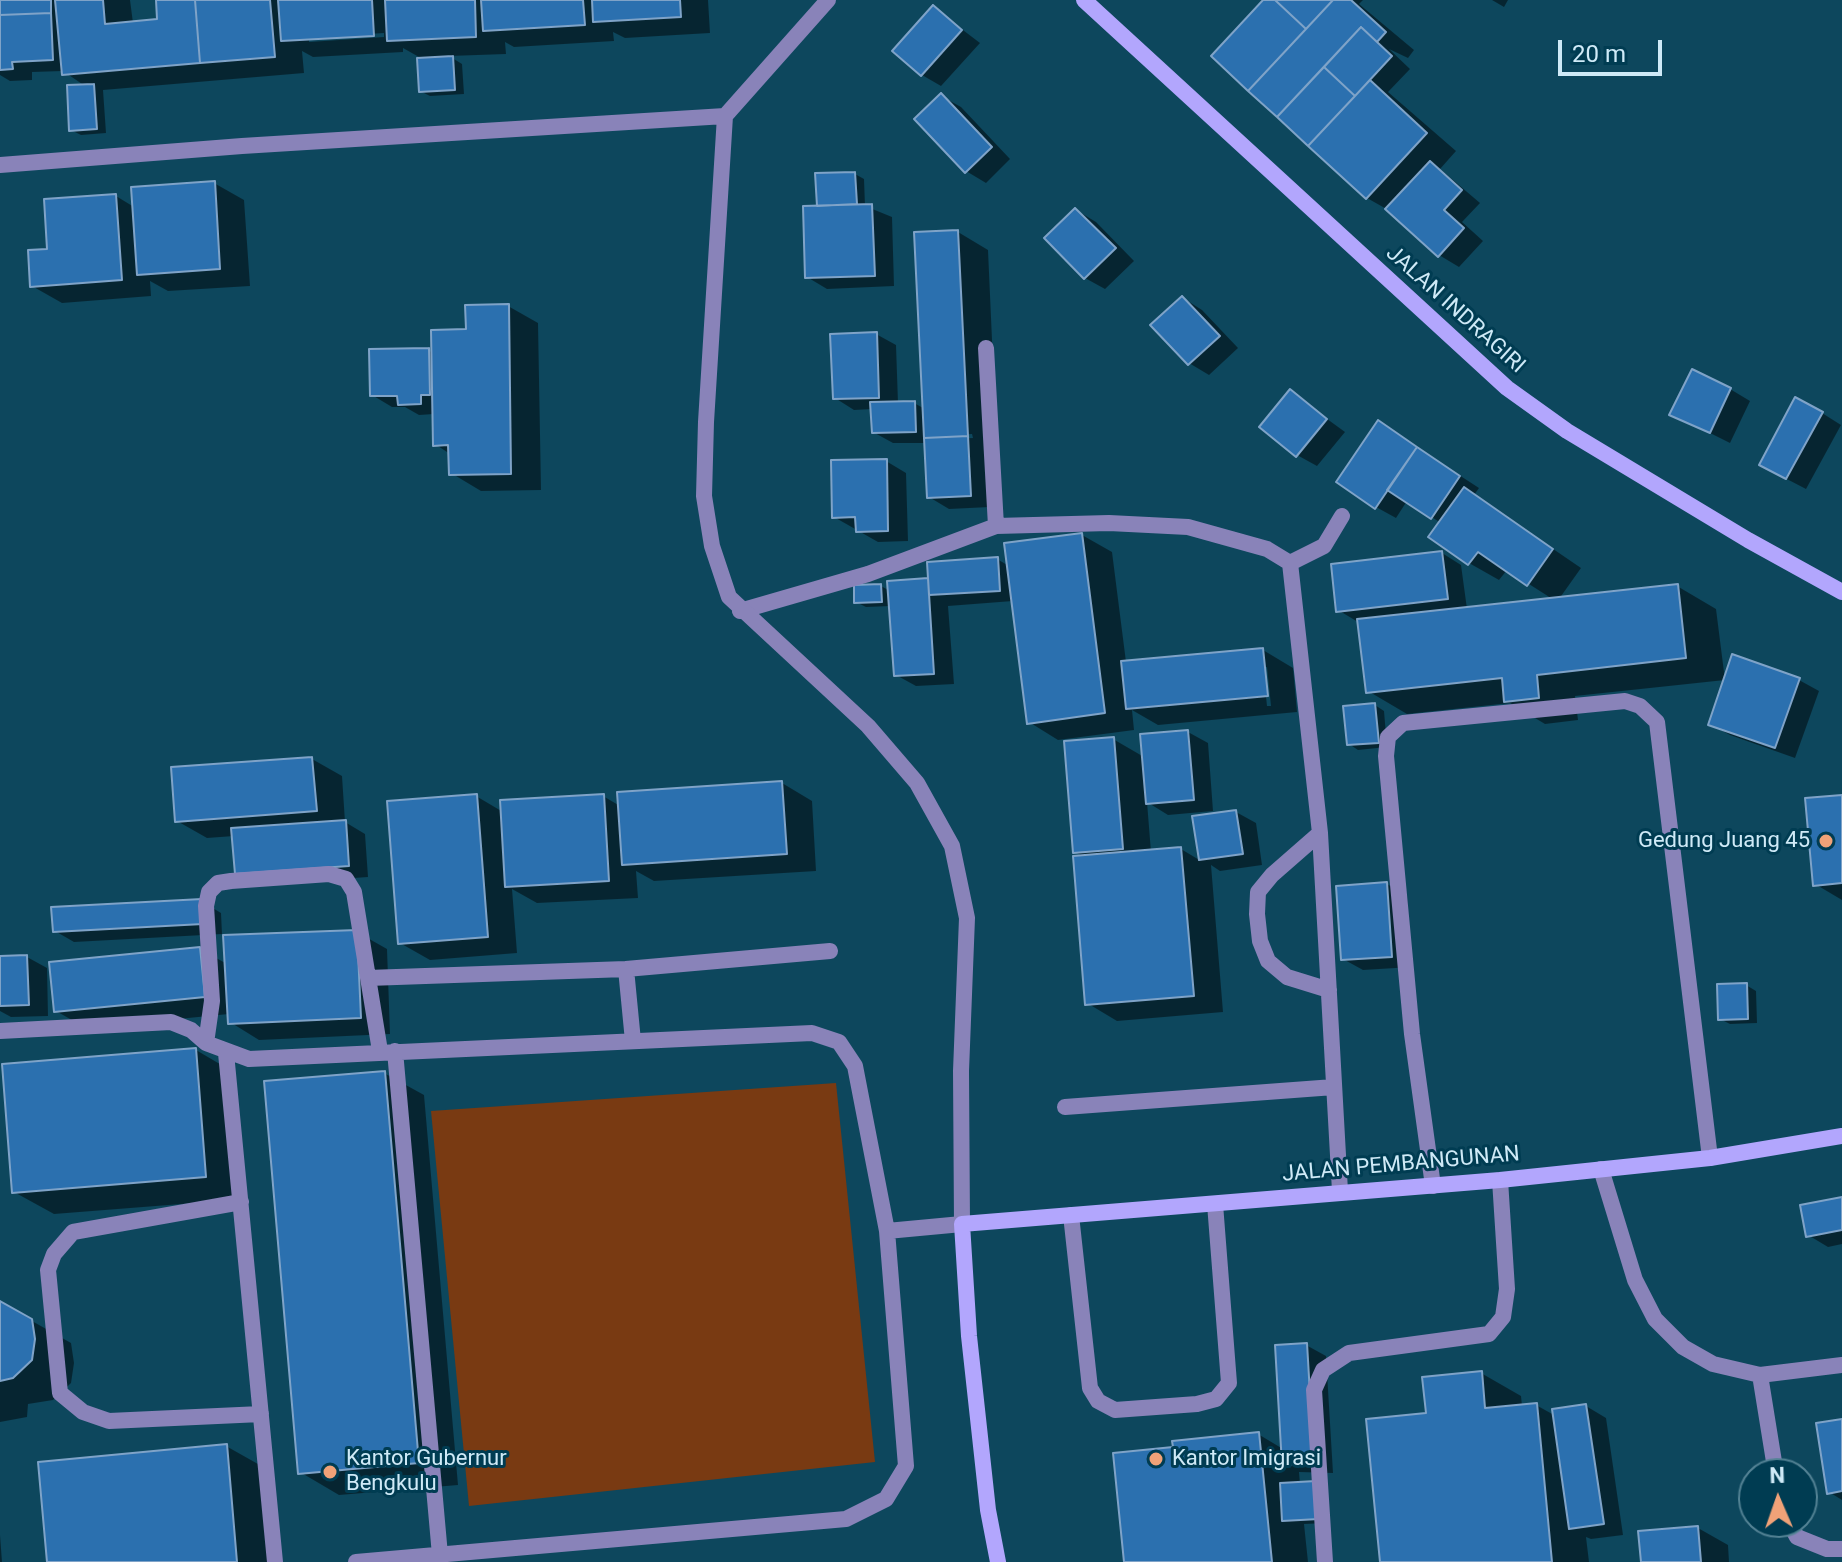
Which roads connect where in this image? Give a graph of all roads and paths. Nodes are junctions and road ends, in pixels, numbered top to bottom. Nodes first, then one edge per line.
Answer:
1 (828, 0) edge
2 (1084, 0) edge
3 (725, 116) junction
4 (0, 165) edge
5 (986, 348) dead end
6 (1342, 516) dead end
7 (996, 526) junction
8 (1290, 563) junction
9 (1842, 592) edge
10 (740, 611) junction
11 (1320, 833) junction
12 (830, 951) dead end
13 (626, 969) junction
14 (368, 978) junction
15 (1329, 990) junction
16 (0, 1031) edge
17 (633, 1041) junction
18 (206, 1043) junction
19 (388, 1051) junction
20 (226, 1053) junction
21 (1334, 1087) junction
22 (1065, 1107) dead end
23 (1842, 1136) edge
24 (1710, 1158) junction
25 (1601, 1169) junction
26 (1500, 1180) junction
27 (1433, 1186) junction
28 (1340, 1191) junction
29 (241, 1202) junction
30 (1215, 1204) junction
31 (1071, 1215) junction
32 (962, 1224) junction
33 (887, 1231) junction
34 (1842, 1365) edge
35 (1760, 1375) junction
36 (261, 1414) junction
37 (1773, 1458) edge
38 (1800, 1538) edge
39 (1842, 1549) edge
40 (440, 1555) junction
41 (526, 1555) edge
42 (275, 1562) edge
43 (356, 1562) edge
44 (998, 1562) edge
45 (1325, 1562) edge

1 - 3 street
2 - 9 street, JALAN INDRAGIRI
3 - 4 street
3 - 10 street
5 - 7 street
6 - 8 street
7 - 8 street
7 - 10 street
8 - 11 street
10 - 32 street
11 - 15 street
11 - 15 street
12 - 13 street
13 - 14 street
13 - 17 street
14 - 18 street
14 - 19 street
15 - 21 street
16 - 18 street
17 - 19 street
17 - 33 street
18 - 20 street
19 - 20 street
19 - 40 street
20 - 29 street
21 - 22 street
21 - 28 street
23 - 24 street, JALAN PEMBANGUNAN
24 - 25 street, JALAN PEMBANGUNAN
24 - 27 street
25 - 26 street, JALAN PEMBANGUNAN
25 - 35 street
26 - 27 street, JALAN PEMBANGUNAN
26 - 45 street
27 - 28 street, JALAN PEMBANGUNAN
28 - 30 street, JALAN PEMBANGUNAN
29 - 36 street
29 - 36 street
30 - 31 street, JALAN PEMBANGUNAN
30 - 31 street
31 - 32 street, JALAN PEMBANGUNAN
32 - 33 street
32 - 44 street
33 - 41 street
34 - 35 street
35 - 37 street
36 - 42 street
38 - 39 street
40 - 41 street
40 - 43 street

